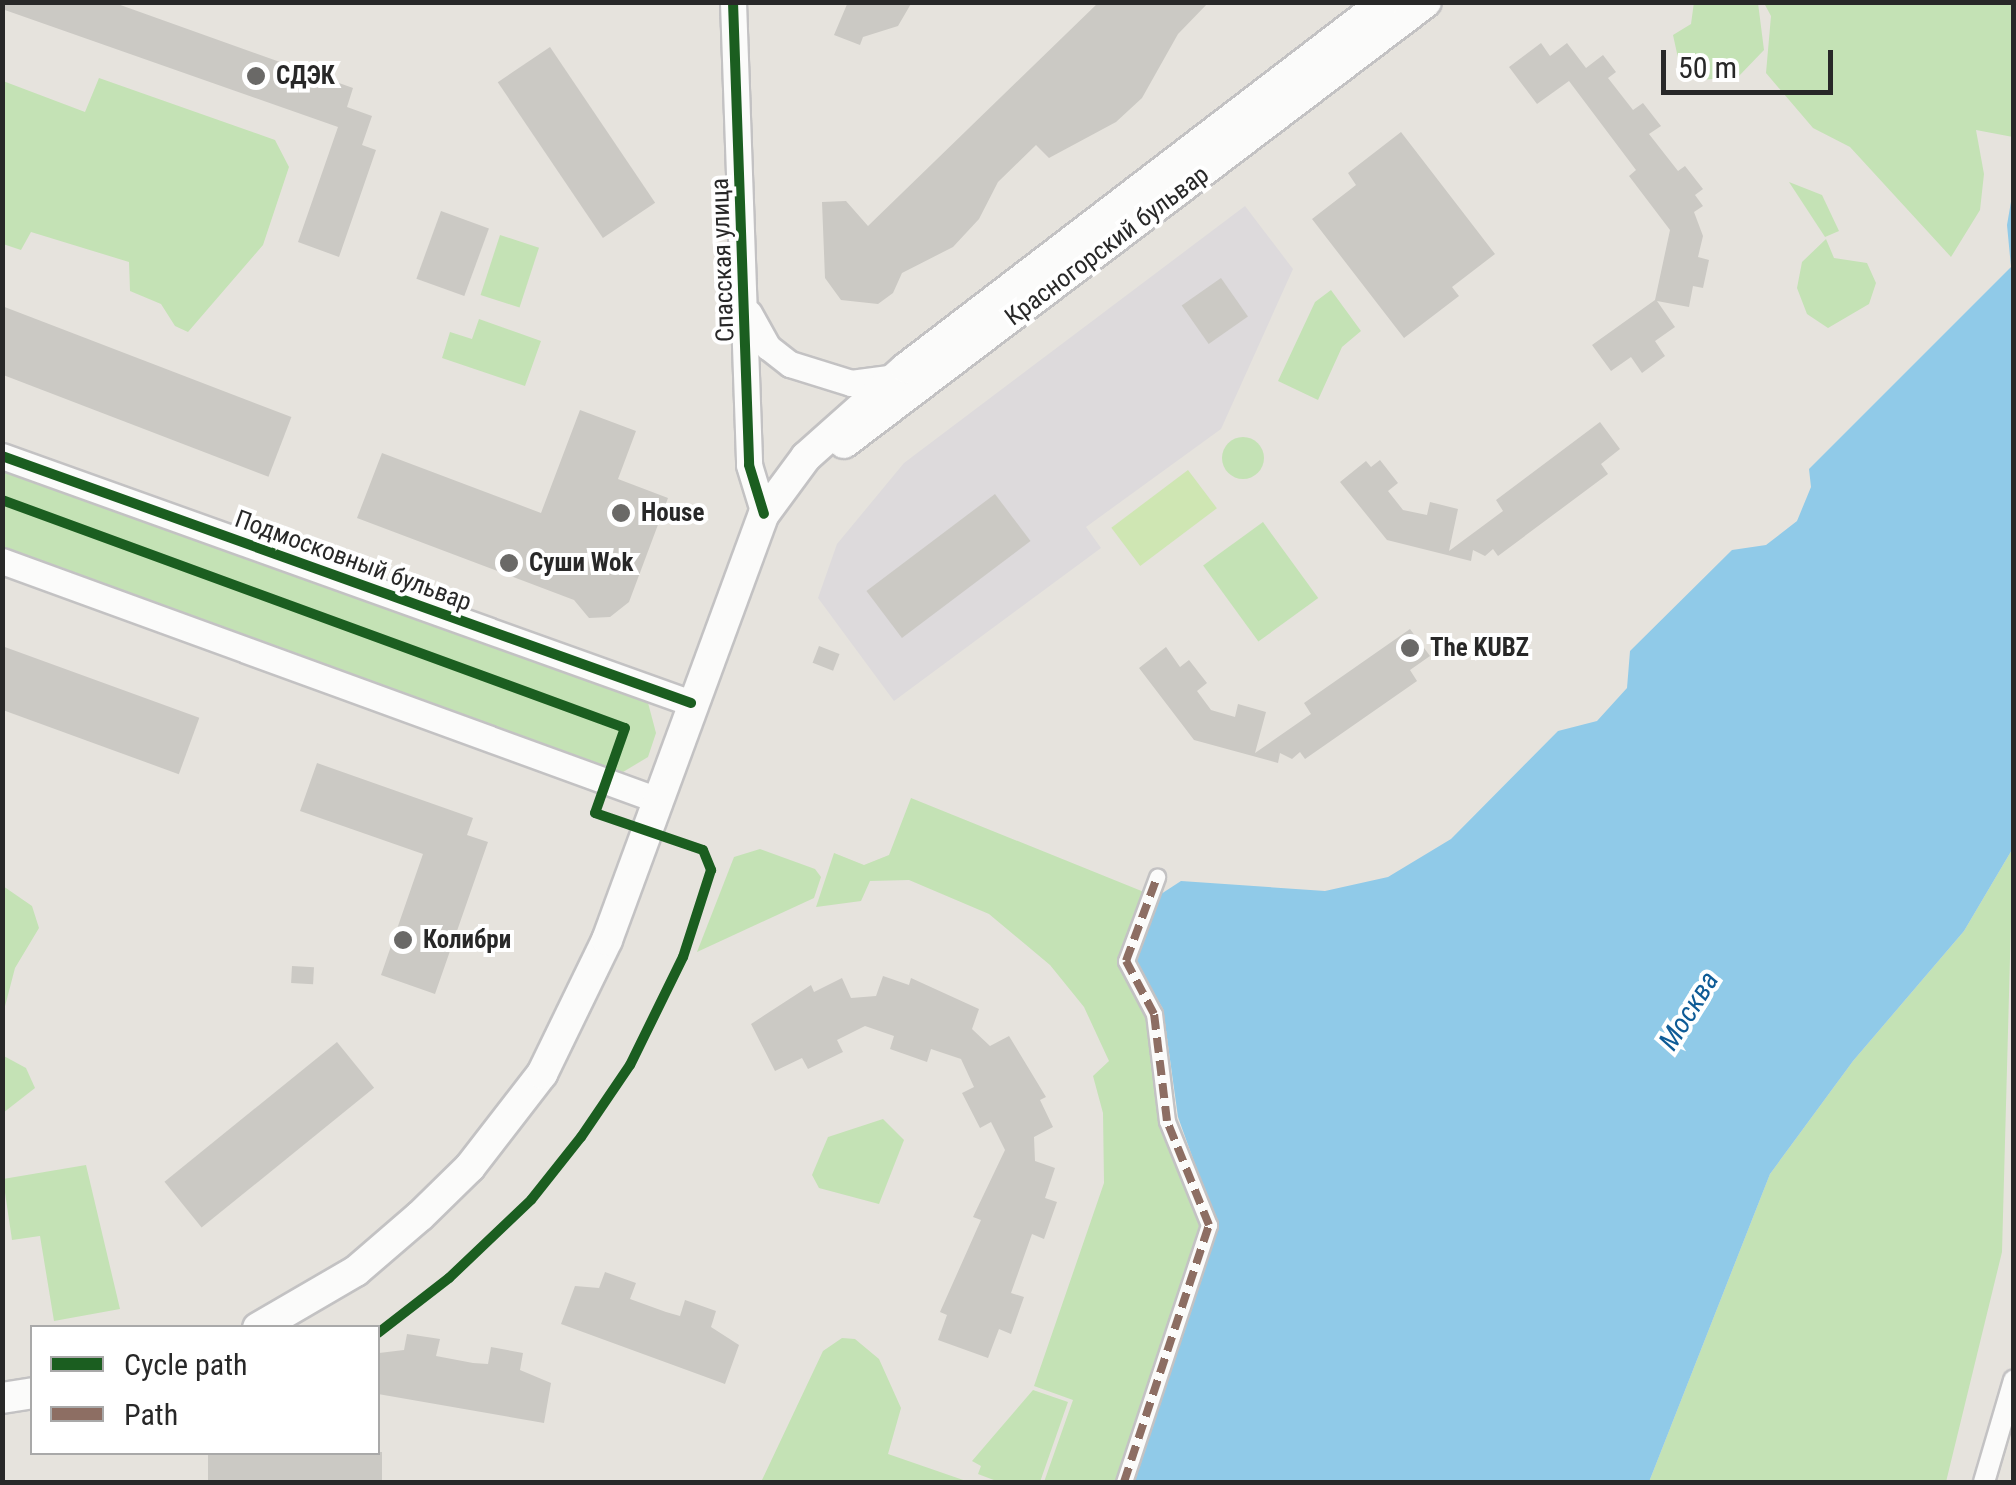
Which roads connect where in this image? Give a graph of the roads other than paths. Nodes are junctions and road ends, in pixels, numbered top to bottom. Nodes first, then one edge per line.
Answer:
1 (733, 2) edge
2 (1384, 2) edge
3 (1426, 2) edge
4 (745, 304) junction
5 (895, 377) junction
6 (2, 456) edge
7 (784, 484) junction
8 (764, 514) junction
9 (2, 562) edge
10 (690, 703) junction
11 (655, 799) junction
12 (1157, 877) dead end
13 (263, 1325) edge
14 (2014, 1380) edge
15 (30, 1393) edge
16 (2, 1398) edge
17 (1124, 1482) edge
18 (1984, 1482) edge

1 - 4 street, Спасская улица
2 - 5 main road, Красногорский бульвар
3 - 7 main road, Красногорский бульвар
4 - 5 street
4 - 8 street, Спасская улица
5 - 7 main road, Красногорский бульвар
6 - 10 street, Подмосковный бульвар
7 - 8 main road, Красногорский бульвар
8 - 10 main road, Красногорский бульвар
9 - 11 street
10 - 11 main road, Красногорский бульвар
11 - 13 main road, Красногорский бульвар
12 - 17 street
14 - 18 street
15 - 16 main road

